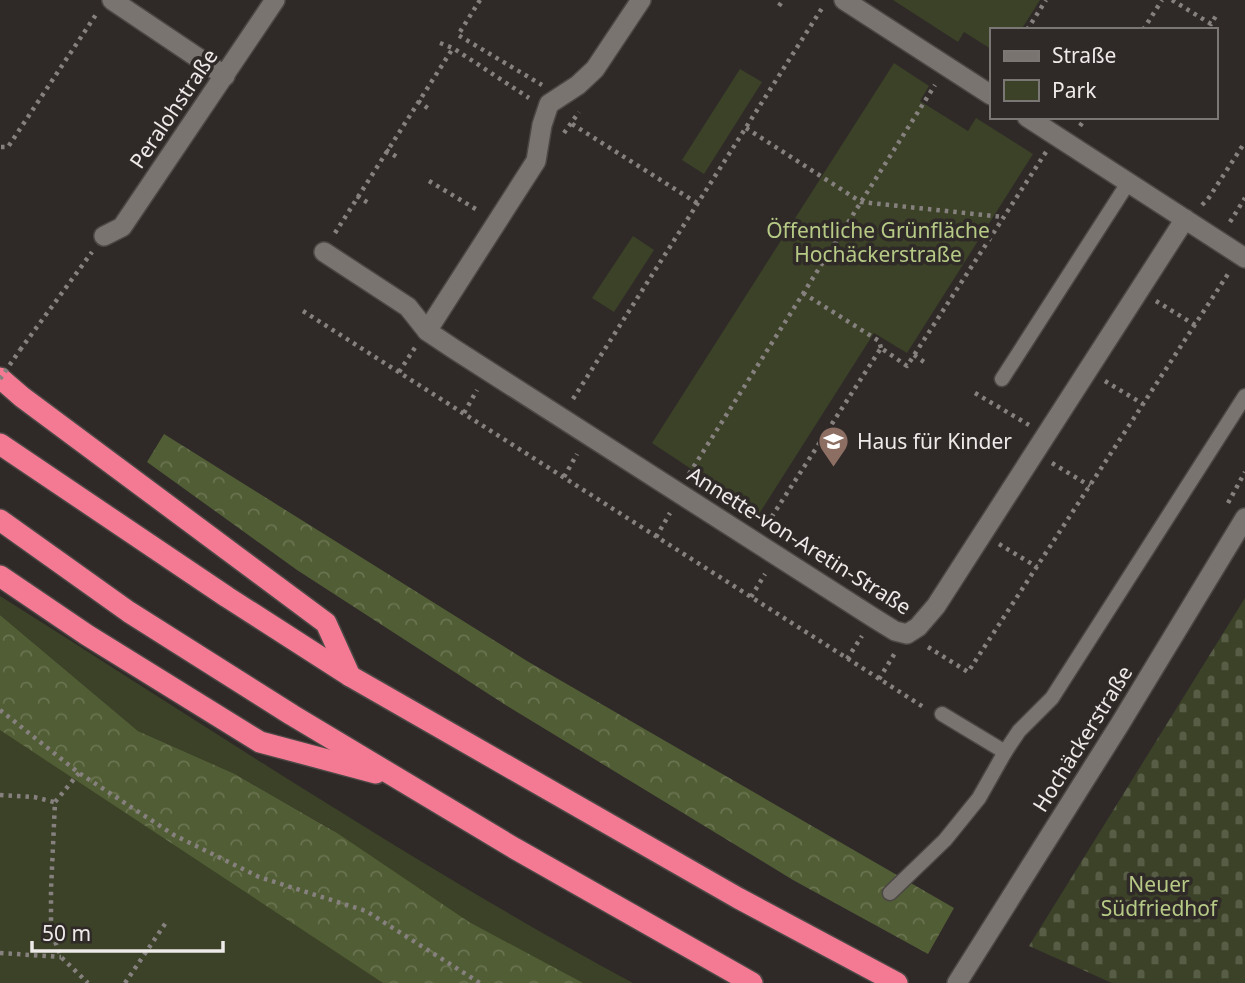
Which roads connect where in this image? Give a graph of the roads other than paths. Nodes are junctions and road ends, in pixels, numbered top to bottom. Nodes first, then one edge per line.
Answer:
1 (275, 0) edge
2 (641, 0) edge
3 (844, 0) edge
4 (106, 4) edge
5 (225, 76) junction
6 (990, 94) edge
7 (1030, 119) edge
8 (1128, 183) junction
9 (1185, 219) junction
10 (104, 236) road end
11 (324, 252) road end
12 (1245, 258) edge
13 (427, 331) junction
14 (0, 378) edge
15 (1002, 379) dead end
16 (1245, 396) edge
17 (0, 444) edge
18 (1245, 518) edge
19 (0, 520) edge
20 (0, 576) edge
21 (349, 676) junction
22 (942, 713) road end
23 (1004, 752) junction
24 (399, 780) junction
25 (890, 893) dead end
26 (752, 983) edge
27 (897, 983) edge
28 (957, 983) edge

1 - 5 street, Peralohstraße
2 - 13 street
3 - 6 street
4 - 5 street
5 - 10 street, Peralohstraße
7 - 8 street
8 - 9 street
8 - 15 lane
9 - 12 street
9 - 13 street, Annette-von-Aretin-Straße
11 - 13 street, Annette-von-Aretin-Straße
14 - 21 highway
16 - 23 lane
17 - 21 highway
18 - 28 street, Hochäckerstraße
19 - 24 highway
20 - 24 highway
21 - 27 highway
22 - 23 lane
23 - 25 lane
24 - 26 highway

